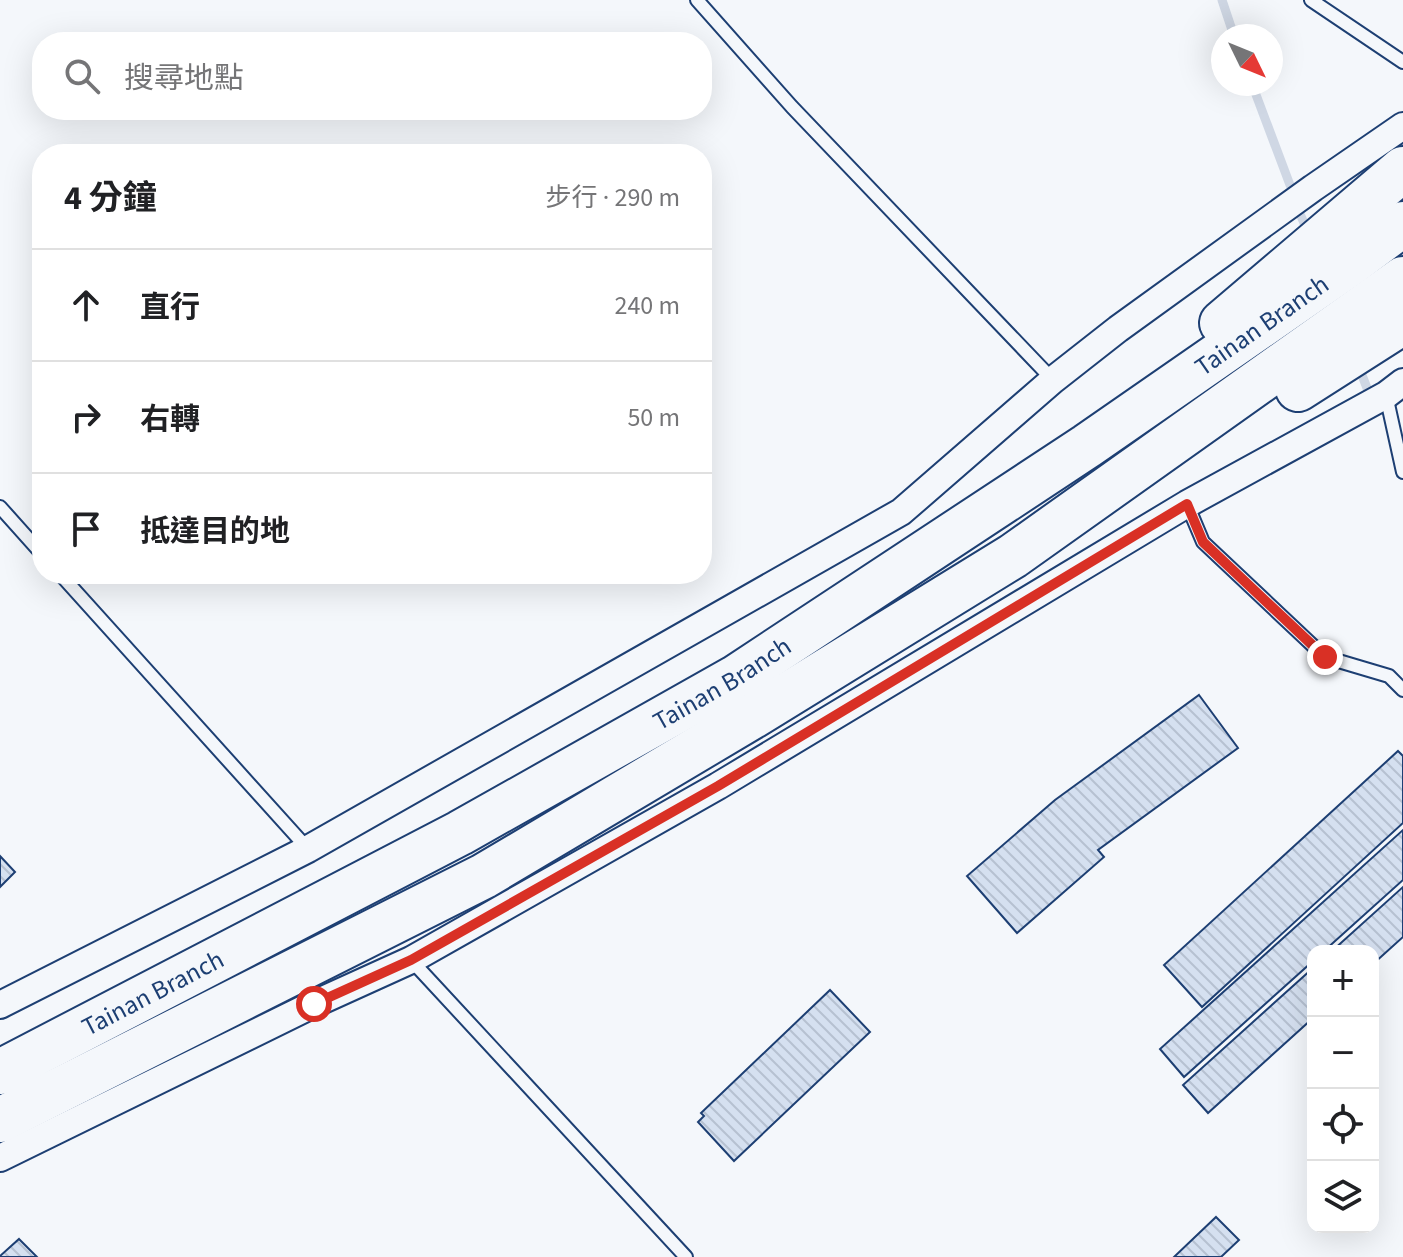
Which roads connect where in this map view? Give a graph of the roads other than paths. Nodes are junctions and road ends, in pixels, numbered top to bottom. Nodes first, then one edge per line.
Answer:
1 (697, 0) edge
2 (1311, 0) edge
3 (1403, 62) edge
4 (1403, 126) edge
5 (1403, 169) edge
6 (1403, 224) edge
7 (1403, 279) edge
8 (1403, 322) edge
9 (1053, 380) junction
10 (1394, 389) edge
11 (1403, 472) edge
12 (1187, 504) junction
13 (0, 507) edge
14 (990, 511) junction
15 (32, 543) edge
16 (1013, 556) junction
17 (69, 584) edge
18 (1403, 690) edge
19 (308, 849) junction
20 (411, 960) junction
21 (0, 1005) edge
22 (0, 1072) edge
23 (0, 1120) edge
24 (0, 1158) edge
25 (686, 1257) edge

1 - 9 lane
2 - 3 lane
4 - 9 street
5 - 14 highway
6 - 14 highway, Tainan Branch
7 - 16 highway, Tainan Branch
8 - 16 highway
9 - 19 street
10 - 11 lane
10 - 12 street
12 - 18 lane
12 - 20 street
13 - 15 lane
14 - 22 highway, Tainan Branch
16 - 23 highway, Tainan Branch
17 - 19 lane
19 - 21 street
20 - 24 street
20 - 25 lane

